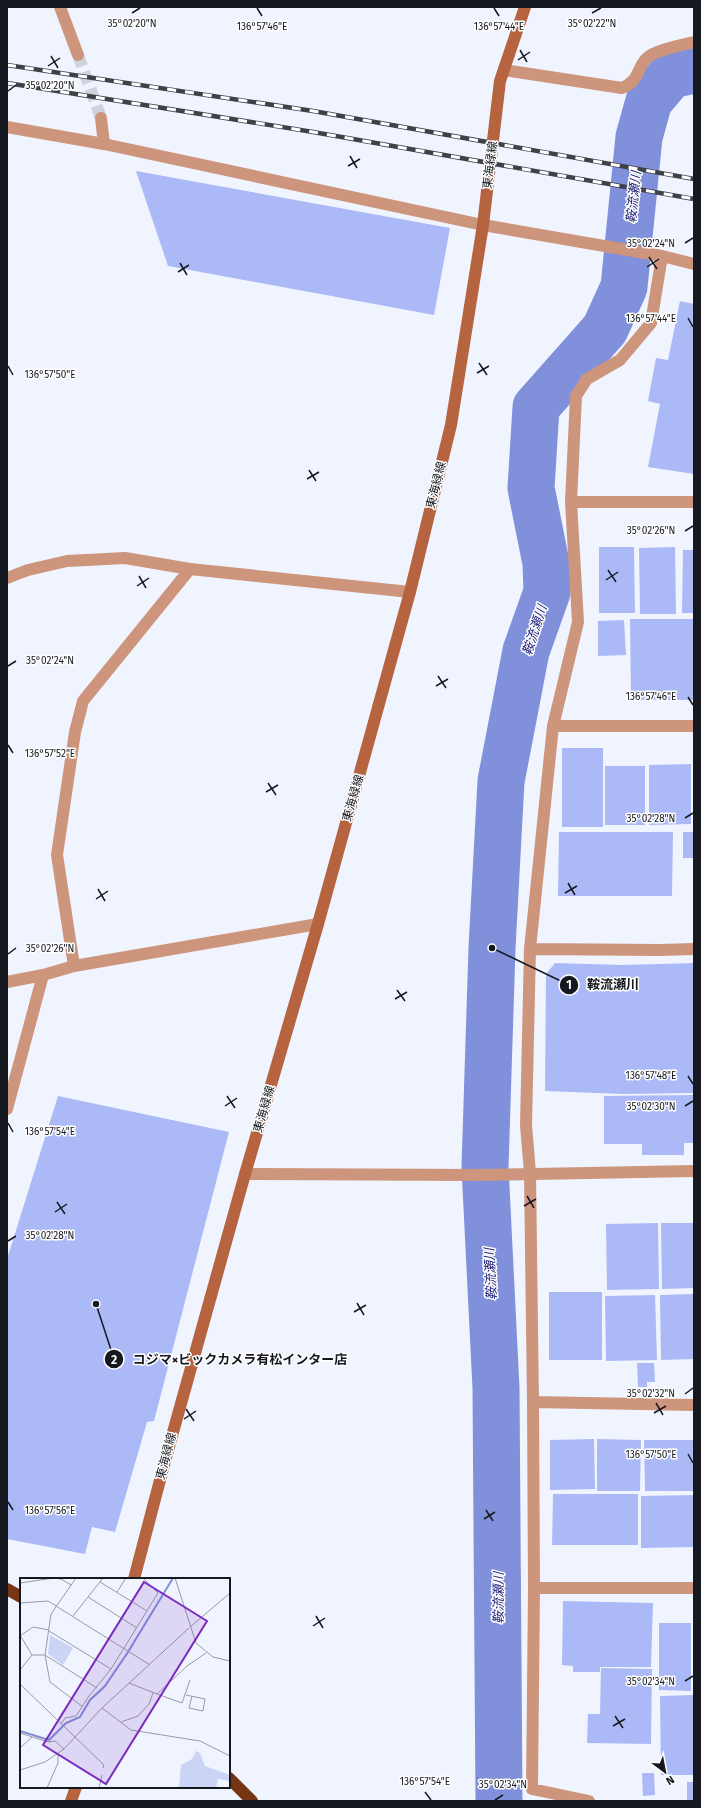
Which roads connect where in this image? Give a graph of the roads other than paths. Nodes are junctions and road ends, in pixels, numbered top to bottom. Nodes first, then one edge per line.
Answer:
1 (60, 7) edge
2 (525, 7) edge
3 (694, 42) edge
4 (78, 55) tunnel mouth
5 (504, 70) junction
6 (101, 118) tunnel mouth
7 (7, 127) edge
8 (104, 144) junction
9 (482, 225) junction
10 (662, 256) junction
11 (694, 264) edge
12 (571, 502) junction
13 (694, 502) edge
14 (190, 568) junction
15 (7, 578) edge
16 (410, 592) junction
17 (553, 726) junction
18 (694, 726) edge
19 (318, 924) junction
20 (694, 948) edge
21 (530, 949) junction
22 (74, 966) junction
23 (43, 975) junction
24 (7, 982) edge
25 (7, 1109) edge
26 (694, 1171) edge
27 (245, 1174) junction
28 (530, 1174) junction
29 (533, 1402) junction
30 (694, 1405) edge
31 (134, 1578) edge
32 (534, 1588) junction
33 (694, 1588) edge
34 (7, 1589) edge
35 (20, 1596) edge
36 (230, 1779) edge
37 (76, 1788) edge
38 (71, 1801) edge
39 (252, 1801) edge
40 (589, 1801) edge

1 - 4 street
2 - 5 main road, 東海緑線
3 - 5 street
5 - 9 main road, 東海緑線
6 - 8 street
7 - 8 street
8 - 9 street
9 - 10 street
9 - 16 main road, 東海緑線
10 - 11 street
10 - 12 street
12 - 13 street
12 - 17 street
14 - 15 street
14 - 16 street
14 - 22 street
16 - 19 main road, 東海緑線
17 - 18 street
17 - 21 street
19 - 22 street
19 - 27 main road, 東海緑線
20 - 21 street
21 - 28 street
22 - 23 street
23 - 24 street
23 - 25 street
26 - 28 street
27 - 28 street
27 - 31 main road, 東海緑線
28 - 29 street
29 - 30 street
29 - 32 street
32 - 33 street
32 - 40 street
34 - 35 highway
36 - 39 highway
37 - 38 main road

